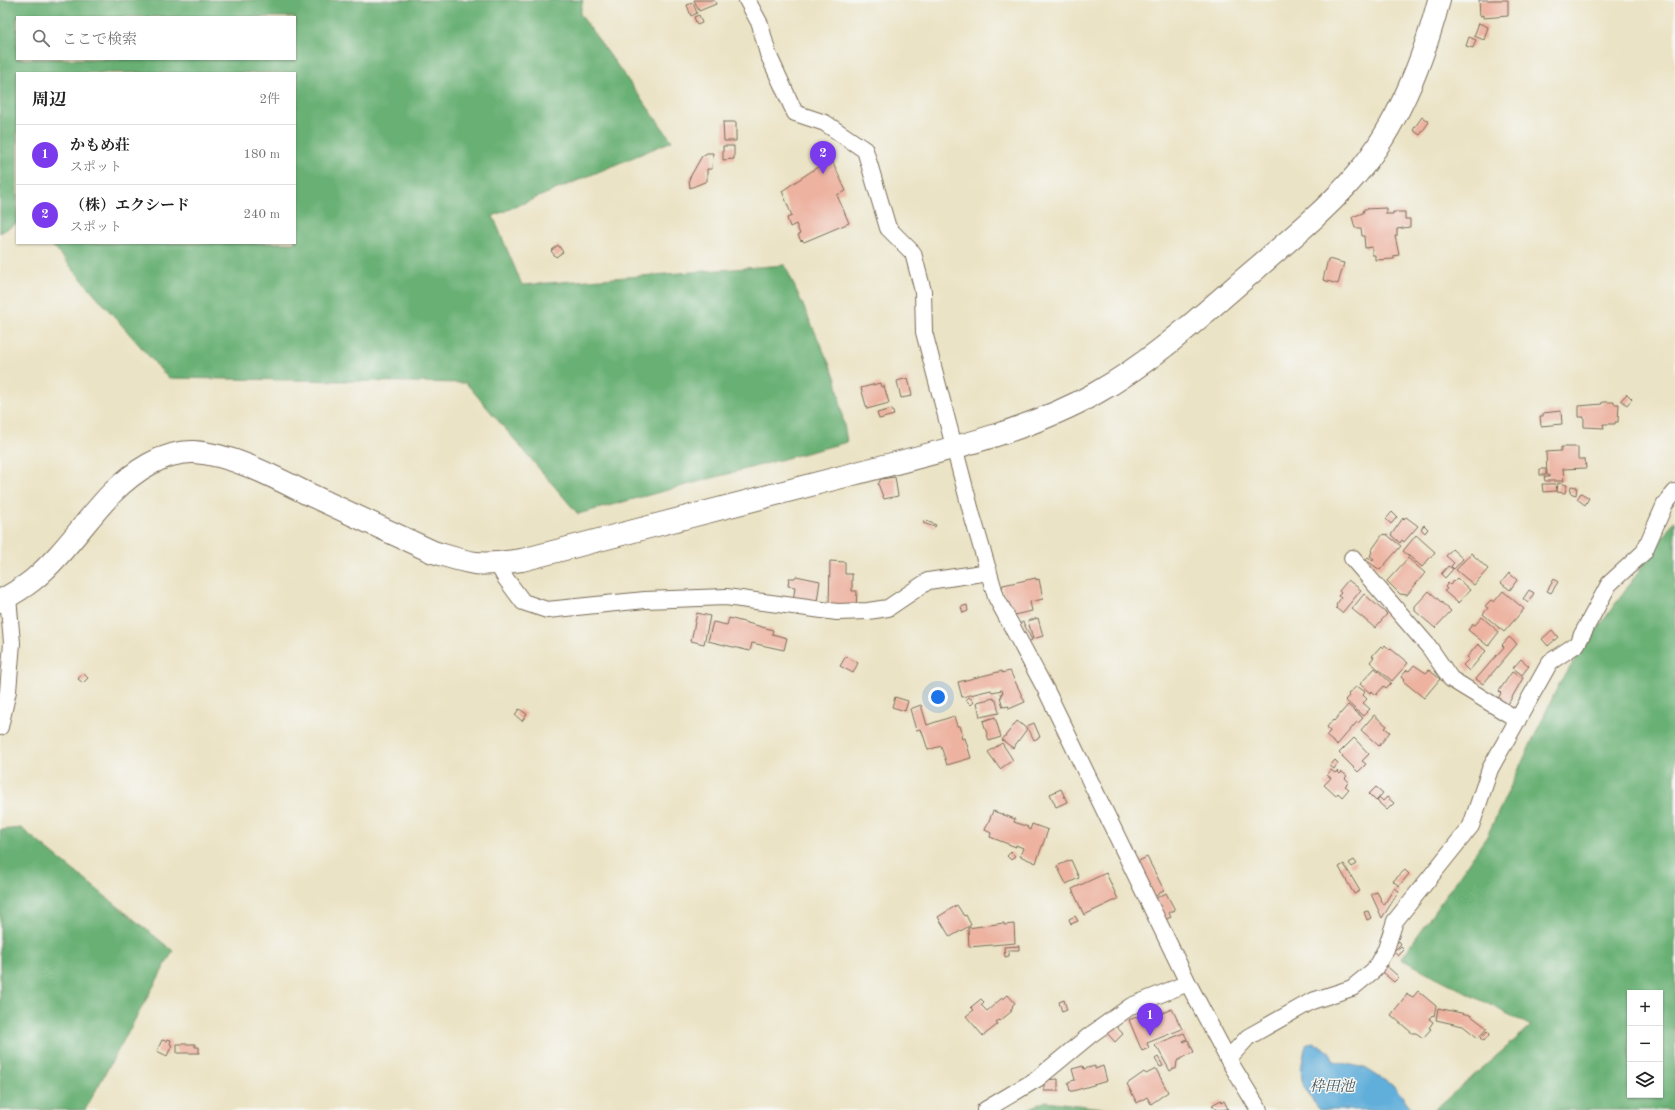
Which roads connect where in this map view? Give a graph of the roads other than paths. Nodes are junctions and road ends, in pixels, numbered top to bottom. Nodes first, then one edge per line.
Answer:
1 (747, 0) edge
2 (1439, 0) edge
3 (955, 447) junction
4 (1675, 492) edge
5 (1352, 558) dead end
6 (496, 563) junction
7 (989, 572) junction
8 (4, 599) edge
9 (1518, 720) junction
10 (0, 727) edge
11 (1188, 983) junction
12 (1228, 1059) junction
13 (985, 1110) edge
14 (1259, 1110) edge

1 - 3 street
2 - 3 street
3 - 6 street
3 - 7 street
4 - 9 street
5 - 9 street
6 - 7 street
6 - 8 street
7 - 11 street
8 - 10 street
9 - 12 street
11 - 12 street
11 - 13 street
12 - 14 street

